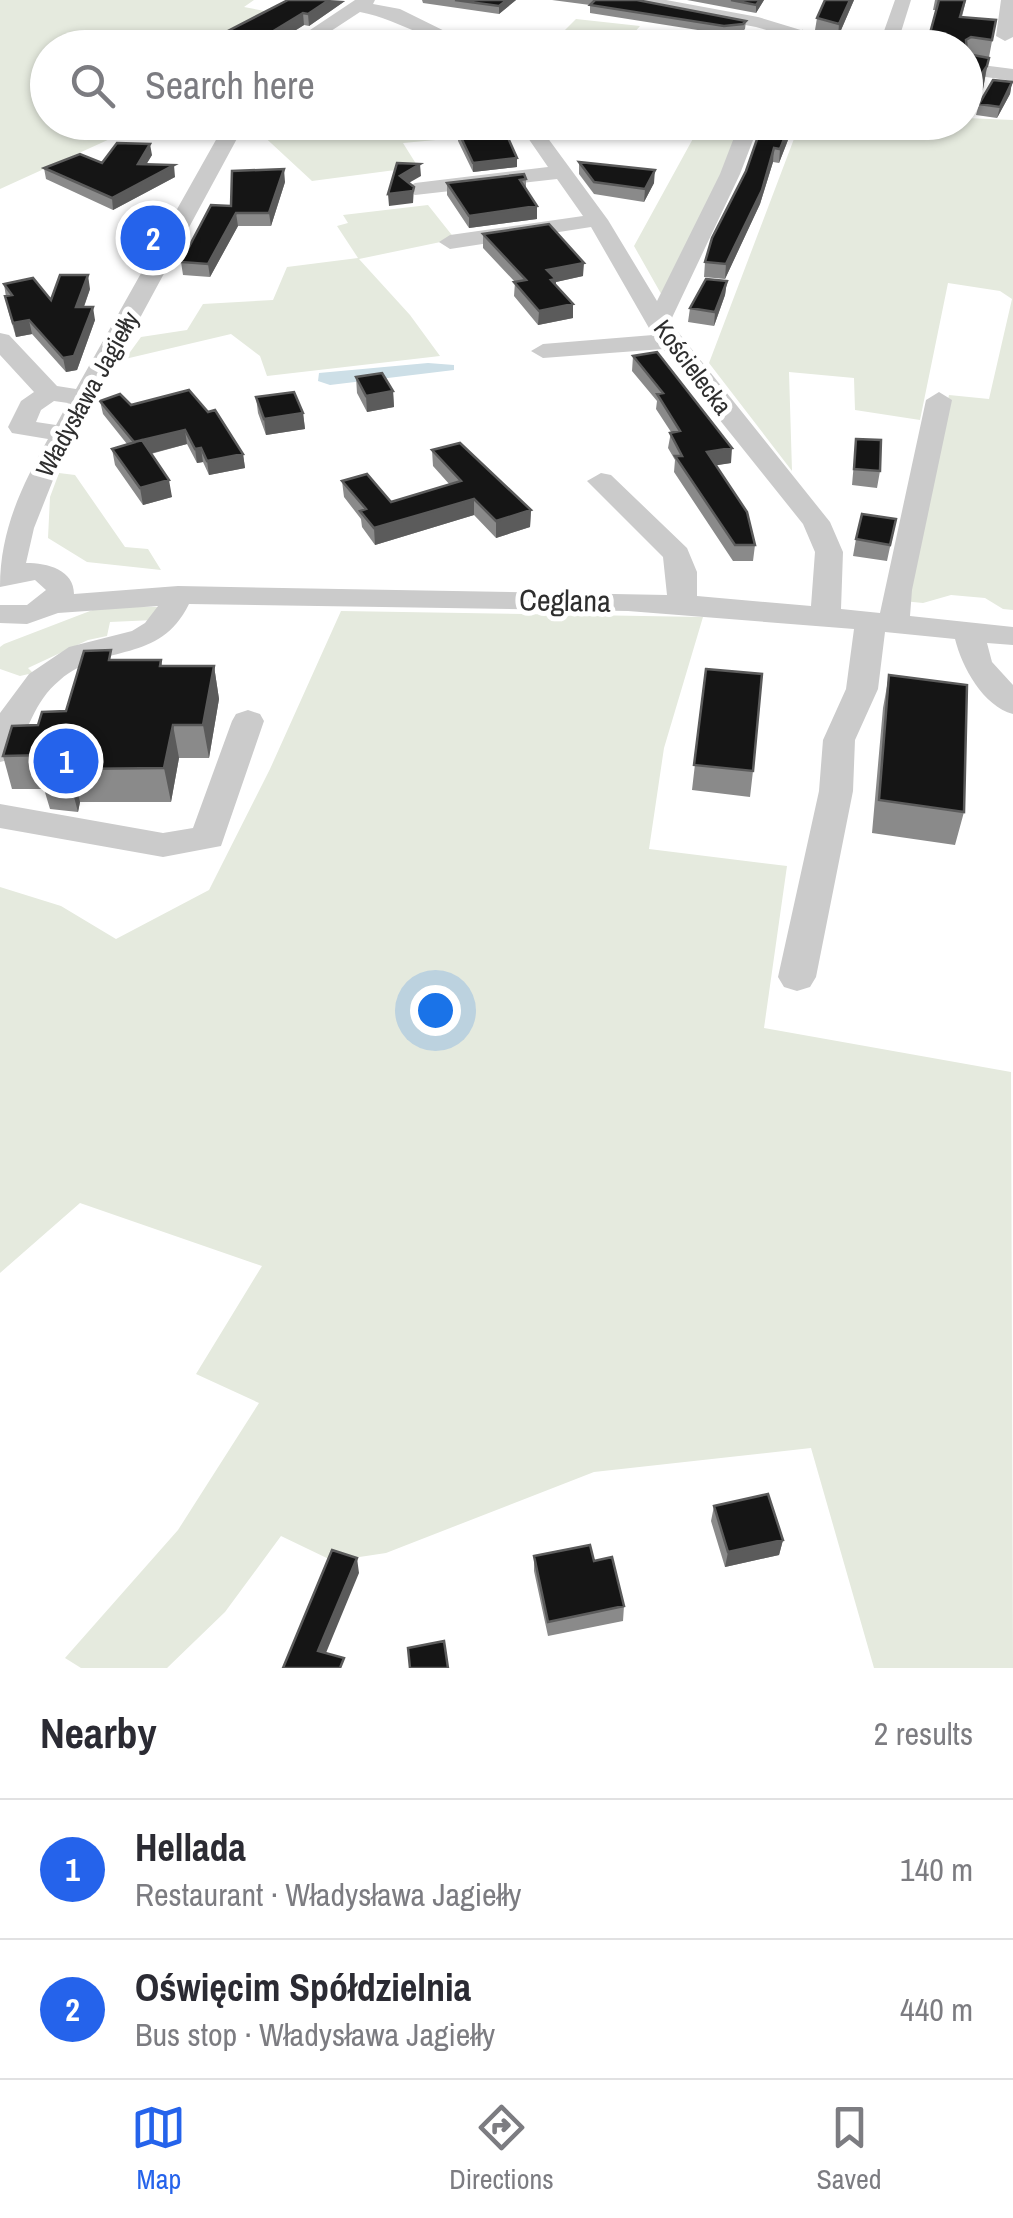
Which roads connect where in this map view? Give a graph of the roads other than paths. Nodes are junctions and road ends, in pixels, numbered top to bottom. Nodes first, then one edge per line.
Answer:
1 (638, 0) edge
2 (903, 0) edge
3 (1009, 0) edge
4 (362, 3) edge
5 (798, 12) dead end
6 (320, 30) edge
7 (431, 30) edge
8 (764, 30) edge
9 (791, 30) edge
10 (893, 30) edge
11 (1005, 36) dead end
12 (983, 71) edge
13 (1013, 75) edge
14 (226, 140) edge
15 (539, 140) edge
16 (743, 140) edge
17 (561, 172) junction
18 (415, 189) edge
19 (597, 220) junction
20 (450, 242) dead end
21 (664, 331) junction
22 (0, 340) edge
23 (543, 351) dead end
24 (48, 393) junction
25 (84, 398) junction
26 (939, 400) dead end
27 (64, 434) junction
28 (601, 481) dead end
29 (28, 508) junction
30 (5, 576) edge
31 (51, 586) junction
32 (169, 595) junction
33 (682, 604) junction
34 (826, 617) junction
35 (6, 620) edge
36 (882, 622) junction
37 (969, 632) junction
38 (1013, 636) edge
39 (15, 685) edge
40 (1013, 704) edge
41 (248, 721) dead end
42 (0, 752) edge
43 (0, 816) edge
44 (797, 977) dead end

1 - 8 street
2 - 10 street
3 - 11 street
4 - 6 street
4 - 7 street
5 - 9 street
12 - 13 street
14 - 25 street, Władysława Jagiełły
15 - 17 street, Kościelecka
16 - 21 street
17 - 18 street
17 - 19 street, Kościelecka
19 - 20 street
19 - 21 street, Kościelecka
21 - 23 street
21 - 34 street, Kościelecka
22 - 24 street
24 - 25 street
24 - 27 street
25 - 27 street, Władysława Jagiełły
26 - 36 street
27 - 29 street, Władysława Jagiełły
28 - 33 street
29 - 30 street, Władysława Jagiełły
29 - 31 street, Władysława Jagiełły
30 - 31 street
31 - 32 street, Ceglana
31 - 35 street
32 - 33 street, Ceglana
32 - 39 street
33 - 34 street, Ceglana
34 - 36 street, Ceglana
36 - 37 street, Ceglana
36 - 44 street
37 - 38 street, Ceglana
37 - 40 street
39 - 42 street
41 - 43 street

